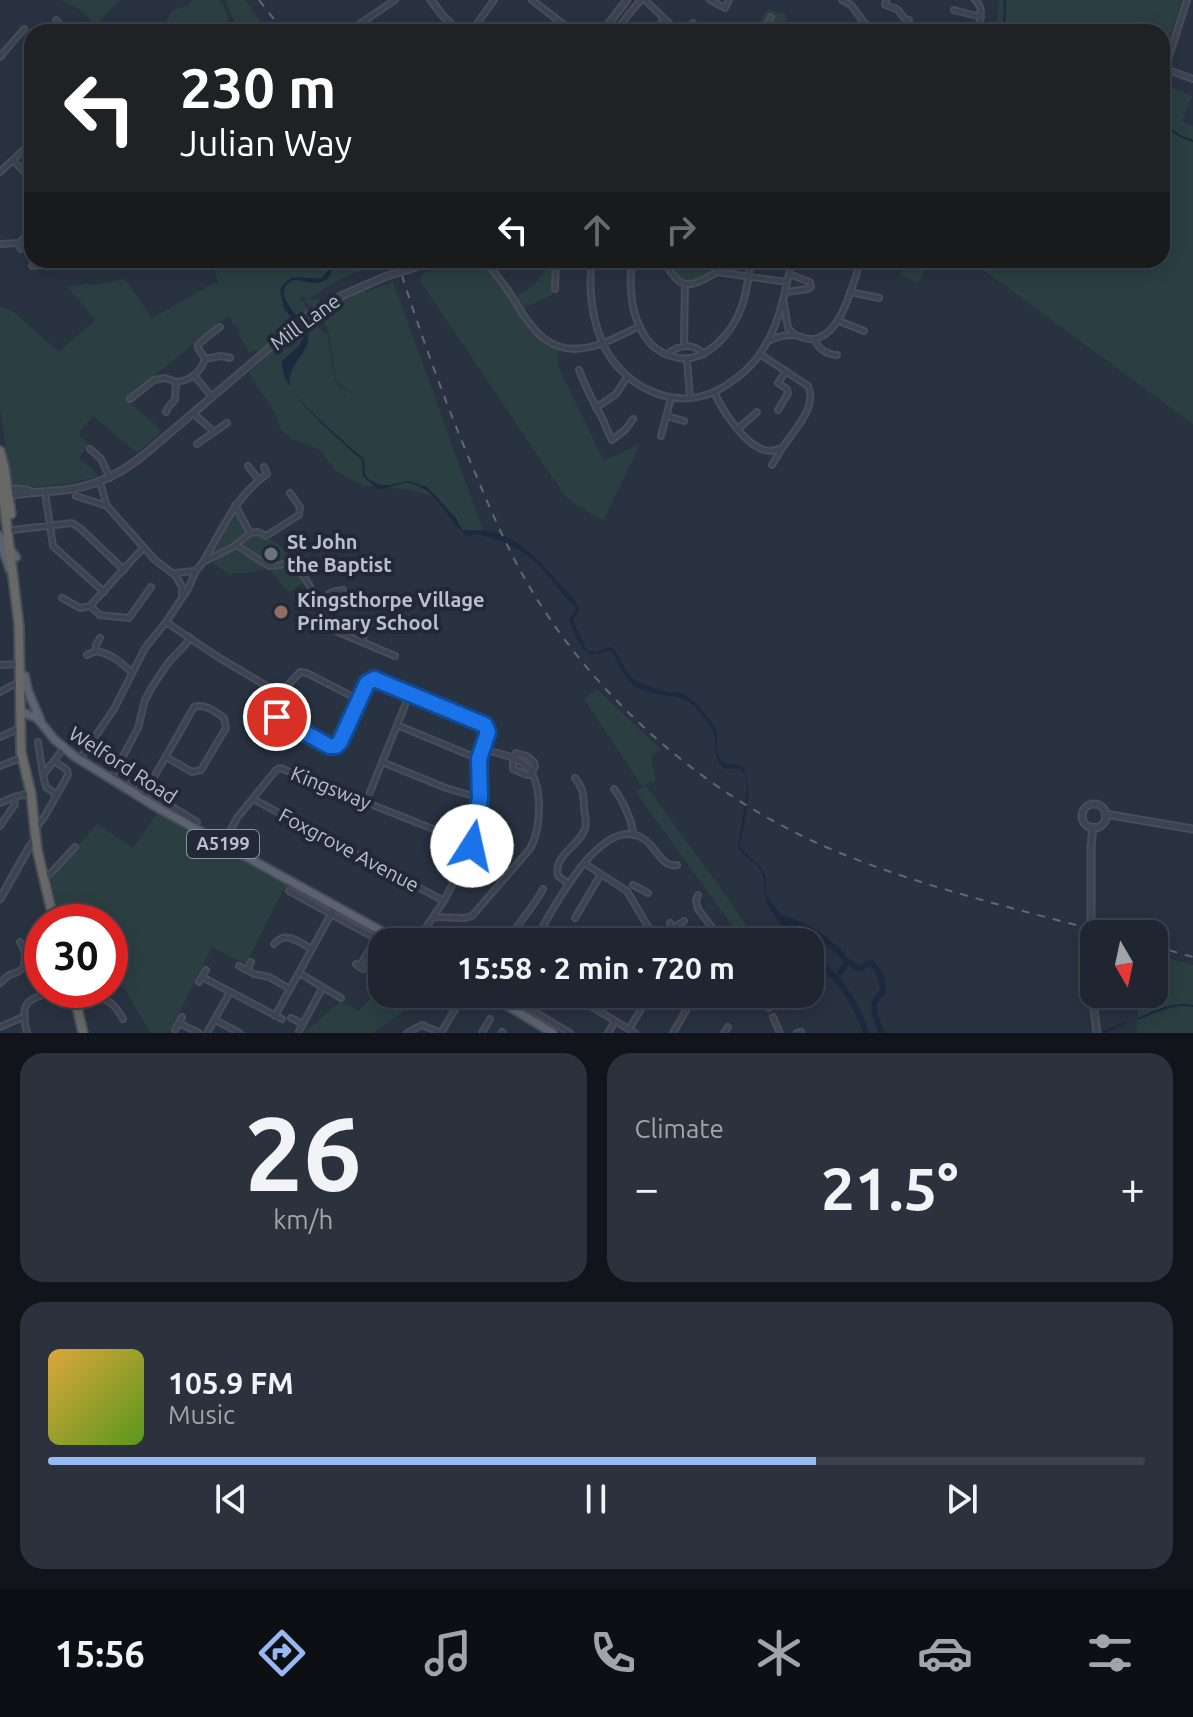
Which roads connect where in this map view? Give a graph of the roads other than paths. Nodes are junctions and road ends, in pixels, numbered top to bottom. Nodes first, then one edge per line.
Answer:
1 (395, 0) edge
2 (431, 0) edge
3 (494, 0) edge
4 (532, 0) edge
5 (627, 0) edge
6 (643, 0) edge
7 (710, 0) edge
8 (729, 0) edge
9 (842, 0) edge
10 (1187, 0) edge
11 (885, 1) edge
12 (978, 1) edge
13 (853, 2) edge
14 (954, 10) dead end
15 (963, 12) junction
16 (771, 17) dead end
17 (981, 17) junction
18 (962, 19) dead end
19 (56, 20) dead end
20 (664, 20) junction
21 (909, 20) dead end
22 (59, 24) edge
23 (360, 24) edge
24 (451, 24) edge
25 (477, 24) edge
26 (564, 24) edge
27 (608, 24) edge
28 (622, 24) edge
29 (660, 24) edge
30 (669, 24) edge
31 (767, 24) edge
32 (866, 24) edge
33 (979, 24) edge
34 (24, 29) dead end
35 (1170, 53) edge
36 (0, 57) edge
37 (1170, 70) edge
38 (1193, 79) edge
39 (24, 151) edge
40 (13, 161) junction
41 (0, 172) edge
42 (24, 172) edge
43 (24, 241) edge
44 (0, 244) edge
45 (413, 268) edge
46 (490, 268) edge
47 (556, 268) edge
48 (592, 268) edge
49 (631, 268) edge
50 (668, 268) edge
51 (750, 268) edge
52 (790, 268) edge
53 (858, 268) edge
54 (789, 274) junction
55 (748, 277) junction
56 (787, 282) junction
57 (685, 284) junction
58 (555, 289) dead end
59 (785, 292) junction
60 (850, 292) junction
61 (879, 298) dead end
62 (784, 301) junction
63 (839, 321) junction
64 (640, 326) junction
65 (220, 327) dead end
66 (864, 331) dead end
67 (794, 334) junction
68 (814, 339) junction
69 (768, 341) junction
70 (603, 343) junction
71 (684, 346) junction
72 (704, 354) junction
73 (760, 354) junction
74 (667, 355) junction
75 (837, 355) dead end
76 (230, 358) dead end
77 (205, 359) junction
78 (687, 360) junction
79 (579, 370) dead end
80 (786, 371) junction
81 (194, 375) junction
82 (627, 377) junction
83 (176, 382) junction
84 (714, 392) junction
85 (212, 397) junction
86 (671, 398) junction
87 (691, 398) junction
88 (130, 399) dead end
89 (596, 408) junction
90 (778, 410) dead end
91 (166, 412) dead end
92 (757, 412) dead end
93 (193, 413) junction
94 (667, 416) junction
95 (633, 419) dead end
96 (684, 421) dead end
97 (227, 423) dead end
98 (738, 429) junction
99 (214, 432) junction
100 (661, 436) dead end
101 (197, 444) dead end
102 (100, 446) dead end
103 (783, 447) junction
104 (0, 451) edge
105 (772, 465) dead end
106 (249, 466) dead end
107 (264, 467) dead end
108 (0, 470) edge
109 (110, 478) junction
110 (259, 480) junction
111 (100, 482) junction
112 (45, 492) junction
113 (290, 493) dead end
114 (6, 495) edge
115 (76, 496) dead end
116 (235, 505) junction
117 (107, 506) junction
118 (49, 525) junction
119 (13, 530) junction
120 (250, 533) junction
121 (0, 538) edge
122 (236, 545) junction
123 (143, 548) junction
124 (13, 553) junction
125 (203, 562) junction
126 (124, 570) junction
127 (196, 571) junction
128 (173, 573) junction
129 (14, 580) junction
130 (151, 587) dead end
131 (343, 590) dead end
132 (104, 592) junction
133 (182, 597) junction
134 (67, 598) dead end
135 (318, 601) junction
136 (90, 606) junction
137 (166, 622) junction
138 (384, 626) dead end
139 (189, 637) junction
140 (100, 638) dead end
141 (362, 641) junction
142 (96, 651) junction
143 (87, 655) dead end
144 (395, 656) dead end
145 (0, 665) edge
146 (22, 665) junction
147 (132, 673) junction
148 (22, 680) junction
149 (0, 692) edge
150 (410, 693) junction
151 (280, 694) junction
152 (359, 700) junction
153 (22, 711) junction
154 (42, 724) junction
155 (397, 725) junction
156 (21, 727) junction
157 (0, 737) edge
158 (38, 742) dead end
159 (64, 748) junction
160 (482, 749) junction
161 (23, 756) junction
162 (166, 757) junction
163 (80, 759) junction
164 (479, 759) junction
165 (513, 759) junction
166 (54, 761) junction
167 (382, 762) junction
168 (0, 766) edge
169 (532, 773) junction
170 (43, 775) junction
171 (575, 778) dead end
172 (111, 779) junction
173 (131, 782) dead end
174 (614, 789) dead end
175 (31, 793) junction
176 (57, 795) junction
177 (144, 795) junction
178 (14, 797) junction
179 (480, 798) junction
180 (253, 799) junction
181 (366, 802) junction
182 (0, 803) edge
183 (1105, 814) junction
184 (197, 822) dead end
185 (0, 826) edge
186 (1093, 827) junction
187 (35, 829) junction
188 (1193, 829) edge
189 (633, 835) junction
190 (36, 841) junction
191 (473, 842) junction
192 (223, 844) junction
193 (75, 847) dead end
194 (583, 863) junction
195 (673, 868) dead end
196 (601, 874) junction
197 (43, 876) junction
198 (569, 884) junction
199 (543, 889) dead end
200 (289, 891) dead end
201 (648, 893) dead end
202 (629, 895) junction
203 (698, 895) dead end
204 (0, 899) edge
205 (444, 901) junction
206 (50, 904) edge
207 (336, 905) junction
208 (331, 913) junction
209 (434, 917) junction
210 (586, 918) dead end
211 (684, 921) dead end
212 (543, 927) edge
213 (376, 928) edge
214 (426, 928) edge
215 (516, 928) edge
216 (649, 928) edge
217 (673, 928) edge
218 (713, 928) edge
219 (368, 934) edge
220 (274, 944) dead end
221 (19, 945) dead end
222 (312, 949) junction
223 (368, 952) edge
224 (251, 962) dead end
225 (239, 966) dead end
226 (359, 967) dead end
227 (206, 970) dead end
228 (247, 970) junction
229 (299, 973) junction
230 (1, 980) edge
231 (323, 987) junction
232 (290, 989) junction
233 (230, 992) junction
234 (341, 998) dead end
235 (25, 1008) edge
236 (77, 1008) edge
237 (113, 1008) edge
238 (456, 1008) edge
239 (516, 1008) edge
240 (528, 1008) edge
241 (594, 1008) edge
242 (601, 1008) edge
243 (642, 1008) edge
244 (688, 1008) edge
245 (599, 1011) junction
246 (275, 1016) junction
247 (23, 1017) junction
248 (773, 1017) dead end
249 (291, 1018) dead end
250 (123, 1019) dead end
251 (282, 1019) dead end
252 (490, 1019) dead end
253 (215, 1020) junction
254 (615, 1021) junction
255 (303, 1024) junction
256 (0, 1027) edge
257 (629, 1029) junction
258 (175, 1030) dead end
259 (299, 1031) dead end
260 (27, 1033) edge
261 (83, 1033) edge
262 (199, 1033) edge
263 (207, 1033) edge
264 (240, 1033) edge
265 (407, 1033) edge
266 (441, 1033) edge
267 (482, 1033) edge
268 (553, 1033) edge
269 (570, 1033) edge
270 (608, 1033) edge
271 (635, 1033) edge
272 (673, 1033) edge
273 (780, 1033) edge
274 (1097, 1033) edge

1 - 23 street
2 - 24 street
3 - 25 street
4 - 26 street
5 - 27 street
6 - 20 street
6 - 28 street
7 - 8 street
9 - 13 street
10 - 35 street
11 - 21 street
12 - 17 street
13 - 32 street
14 - 15 street
15 - 17 street
15 - 18 street
16 - 31 street
17 - 33 street
19 - 22 street
20 - 29 street
20 - 30 street
34 - 36 street
37 - 38 street
39 - 40 street
40 - 41 street
40 - 42 street
43 - 44 street
45 - 85 street, Mill Lane, bridge
46 - 70 street
47 - 58 street
48 - 70 street
49 - 64 street
50 - 57 street
51 - 55 street
52 - 54 street
53 - 60 street
54 - 56 street
54 - 59 street
55 - 56 street
55 - 57 street
55 - 72 street
56 - 59 street
57 - 71 street
59 - 62 street
60 - 61 street
60 - 63 street
62 - 67 street
62 - 69 street
63 - 66 street
63 - 68 street
64 - 70 street
64 - 74 street
65 - 77 street
67 - 68 street
67 - 69 street
68 - 75 street
69 - 73 street
70 - 82 street
71 - 72 street
71 - 74 street
72 - 78 street
73 - 80 street
73 - 84 street
74 - 78 street
76 - 77 street
77 - 81 street
78 - 87 street
79 - 89 street
80 - 90 street
80 - 103 street
81 - 83 street
81 - 85 street
82 - 86 street
82 - 89 street
83 - 88 street
83 - 91 street
84 - 87 street
84 - 98 street
85 - 93 street, Mill Lane
86 - 87 street
86 - 94 street
89 - 95 street
92 - 98 street
93 - 99 street
93 - 109 street, Mill Lane
94 - 96 street
94 - 100 street
97 - 99 street
98 - 103 street
99 - 101 street
102 - 109 street
103 - 105 street
104 - 114 highway
106 - 110 street
107 - 110 street
108 - 114 highway
109 - 111 street, Mill Lane
110 - 116 street
111 - 112 street, Mill Lane
111 - 117 street
112 - 114 street, Mill Lane
112 - 114 street
112 - 118 street
113 - 120 street
114 - 119 highway
114 - 124 highway
115 - 117 street
116 - 120 street
116 - 125 street
117 - 123 street
118 - 119 street
118 - 126 street
118 - 132 street
119 - 124 highway
120 - 122 street
121 - 124 main road
121 - 129 main road
122 - 125 street
122 - 135 street
123 - 126 street
123 - 128 street
124 - 129 highway
124 - 146 highway
125 - 127 street
126 - 132 street
127 - 128 street
127 - 133 street
128 - 133 street
129 - 146 highway
130 - 136 street
131 - 135 street
132 - 136 street
133 - 137 street
134 - 136 street
135 - 141 street
137 - 139 street
137 - 147 street
138 - 141 street
139 - 151 street
139 - 172 street
140 - 142 street
141 - 144 street
142 - 143 street
142 - 147 street
145 - 146 street
146 - 148 highway
147 - 163 street
148 - 149 street
148 - 153 highway
148 - 154 main road, Welford Road / A5199
150 - 152 street
150 - 155 street
150 - 160 street
151 - 152 street
151 - 152 street
153 - 154 main road, Welford Road / A5199
153 - 156 highway
153 - 161 highway
154 - 159 main road, Welford Road / A5199
155 - 164 street
155 - 167 street
156 - 157 street
156 - 161 highway
158 - 170 street
159 - 163 main road, Welford Road / A5199
159 - 166 street
160 - 164 street
160 - 165 street
161 - 168 street
161 - 175 highway
162 - 162 street
162 - 177 street
163 - 172 main road, Welford Road / A5199
164 - 179 street
165 - 169 street
165 - 169 street
165 - 169 street
166 - 170 street
166 - 176 street
167 - 179 street
167 - 181 street
169 - 209 street
170 - 176 street
171 - 198 street
172 - 177 main road, Welford Road / A5199
173 - 177 street, Welford Road
174 - 189 street
175 - 178 street
175 - 187 highway
176 - 187 street
177 - 184 street, Welford Road
177 - 192 main road, Welford Road / A5199
178 - 182 street
178 - 185 street
179 - 191 street
180 - 181 street, Kingsway
180 - 192 street, Kingsway
180 - 205 street, Foxgrove Avenue
181 - 191 street, Kingsway
183 - 186 street
183 - 186 street
183 - 188 street
186 - 274 street, bridge
187 - 190 highway
189 - 194 street
189 - 195 street
190 - 197 highway
190 - 204 street
191 - 205 street
192 - 207 main road, Welford Road / A5199
193 - 197 street
194 - 196 street
194 - 198 street
196 - 202 street
196 - 210 street
197 - 206 highway
198 - 212 street
199 - 215 street
200 - 208 street
201 - 202 street
202 - 216 street
203 - 218 street
205 - 209 street
207 - 208 street
207 - 213 main road, Welford Road / A5199
208 - 219 street
208 - 222 street
209 - 214 street
211 - 217 street
220 - 222 street
221 - 230 street
222 - 229 street
223 - 226 street
224 - 228 street
225 - 228 street
227 - 233 street
228 - 232 street
229 - 231 street
229 - 232 street
231 - 234 street
231 - 255 street
232 - 246 street
233 - 246 street
233 - 253 street
235 - 247 street
236 - 261 highway
237 - 250 street
238 - 266 street
239 - 268 main road
240 - 269 street
241 - 245 street
242 - 245 street
243 - 257 street
244 - 272 street
245 - 254 street
246 - 251 street
247 - 256 street
247 - 260 street
248 - 273 street
249 - 255 street
252 - 267 street
253 - 263 street
253 - 264 street
254 - 257 street
254 - 270 street
255 - 259 street
257 - 271 street
258 - 262 street
265 - 266 street

